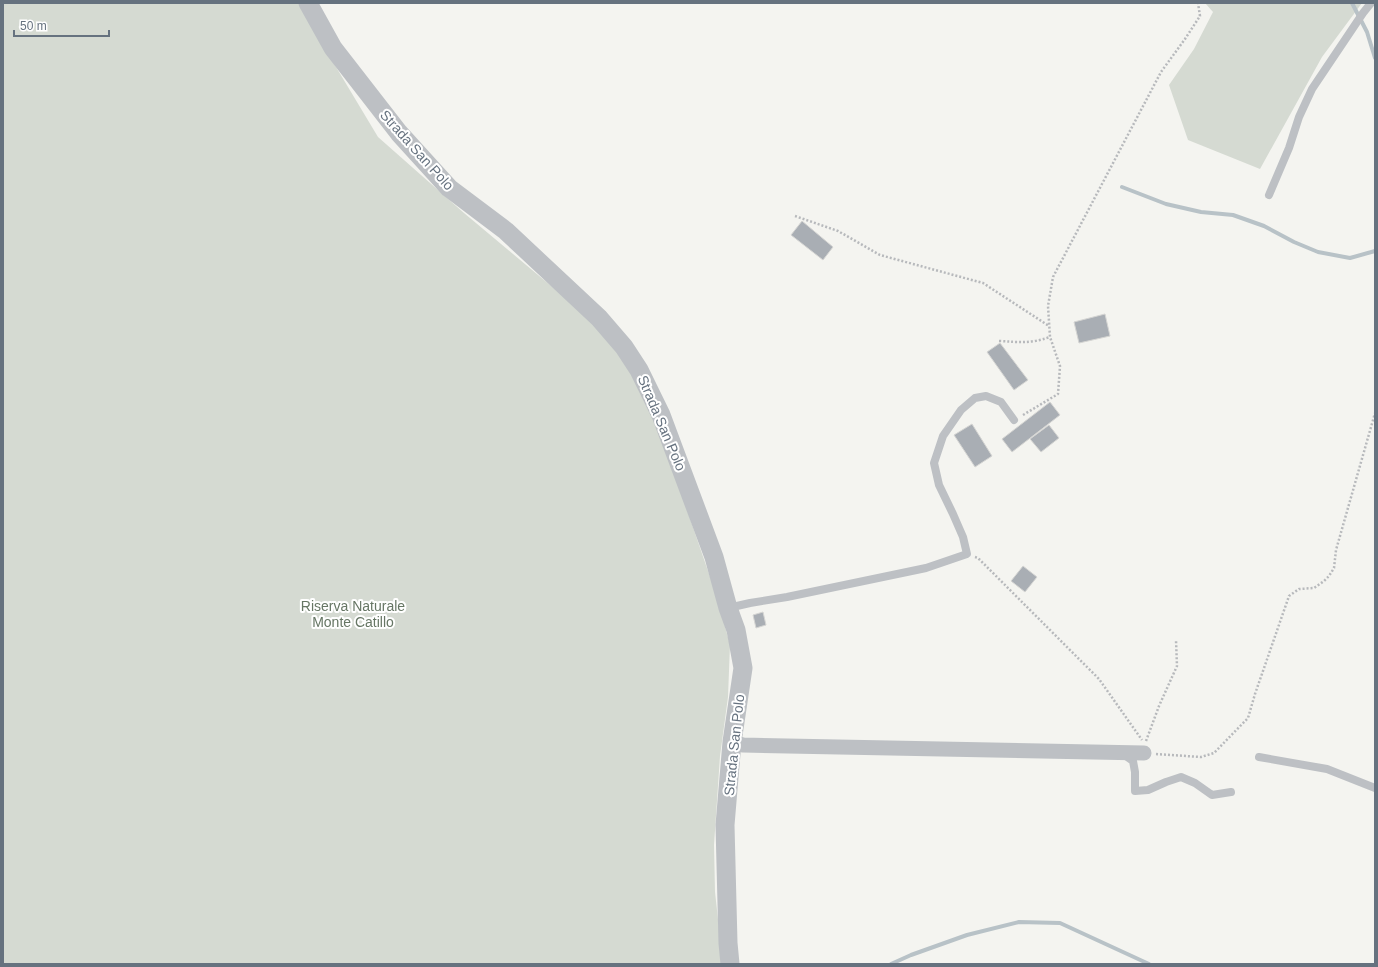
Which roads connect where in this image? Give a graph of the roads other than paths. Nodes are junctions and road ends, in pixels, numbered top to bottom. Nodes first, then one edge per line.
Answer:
1 (308, 3) edge
2 (1371, 3) edge
3 (1269, 195) dead end
4 (1014, 420) road end
5 (728, 608) junction
6 (732, 742) junction
7 (1122, 754) junction
8 (1144, 754) road end
9 (1259, 756) dead end
10 (1375, 788) edge
11 (1231, 792) dead end
12 (730, 964) edge

1 - 5 street, Strada San Polo
2 - 3 lane
4 - 5 lane
5 - 6 street, Strada San Polo
6 - 7 street
6 - 12 street, Strada San Polo
7 - 8 street
7 - 11 lane
9 - 10 lane

